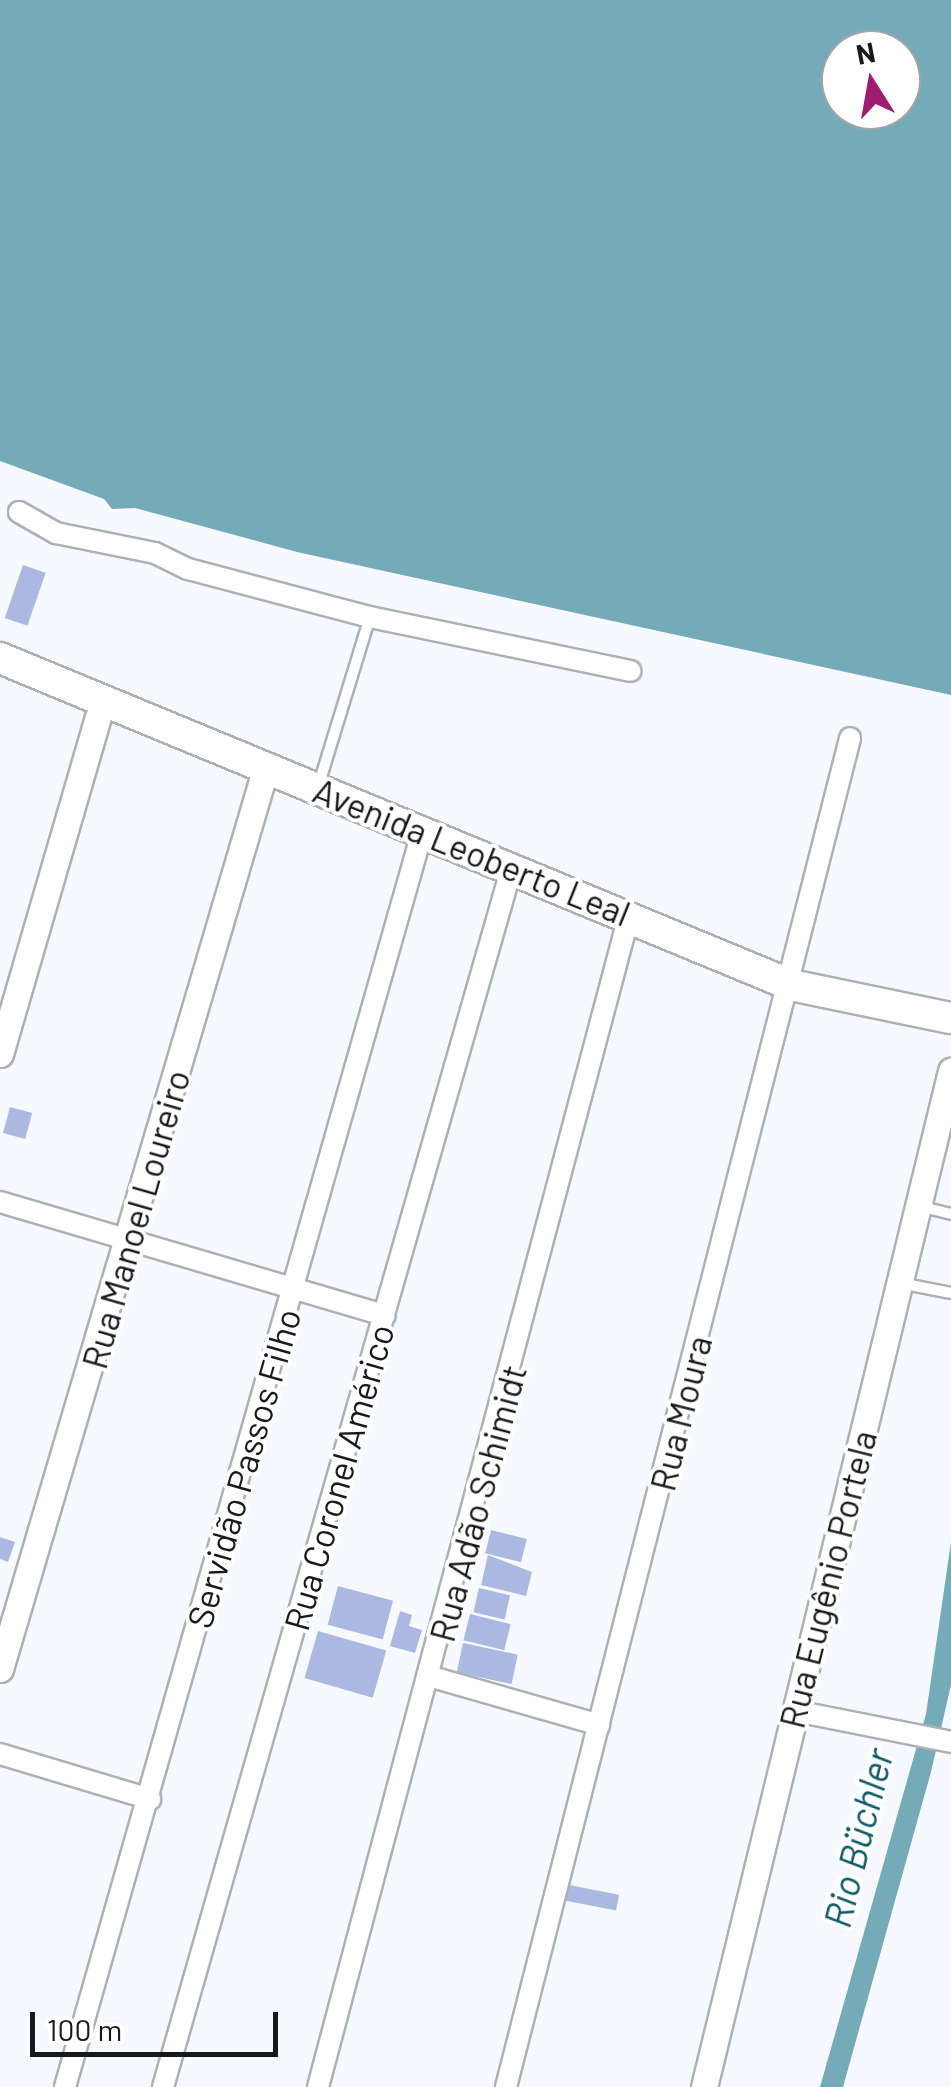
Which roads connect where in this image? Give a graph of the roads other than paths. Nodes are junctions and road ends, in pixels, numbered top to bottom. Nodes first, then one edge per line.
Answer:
1 (19, 512) dead end
2 (370, 618) junction
3 (0, 658) edge
4 (630, 671) dead end
5 (0, 676) edge
6 (98, 716) junction
7 (850, 738) dead end
8 (264, 775) junction
9 (318, 788) junction
10 (418, 847) junction
11 (509, 875) junction
12 (627, 925) junction
13 (788, 993) junction
14 (951, 1018) edge
15 (951, 1036) edge
16 (0, 1054) edge
17 (951, 1071) edge
18 (0, 1202) edge
19 (918, 1206) junction
20 (951, 1214) edge
21 (129, 1240) junction
22 (900, 1282) junction
23 (294, 1288) junction
24 (951, 1294) edge
25 (385, 1315) junction
26 (8, 1628) edge
27 (0, 1669) edge
28 (432, 1676) junction
29 (795, 1711) junction
30 (599, 1725) junction
31 (951, 1742) edge
32 (0, 1754) edge
33 (150, 1799) junction
34 (66, 2087) edge
35 (163, 2087) edge
36 (318, 2087) edge
37 (506, 2087) edge
38 (704, 2087) edge

1 - 2 street
2 - 4 street
2 - 9 lane
3 - 8 main road, Avenida Leoberto Leal
5 - 6 main road, Avenida Leoberto Leal
6 - 8 main road, Avenida Leoberto Leal
6 - 16 street
7 - 13 street, Rua Moura
8 - 9 main road, Avenida Leoberto Leal
8 - 10 main road, Avenida Leoberto Leal
8 - 21 street, Rua Manoel Loureiro
9 - 11 main road, Avenida Leoberto Leal
10 - 11 main road, Avenida Leoberto Leal
10 - 23 street, Servidão Passos Filho
11 - 12 main road, Avenida Leoberto Leal
11 - 25 street, Rua Coronel Américo
12 - 13 main road, Avenida Leoberto Leal
12 - 28 street, Rua Adão Schimidt
13 - 14 main road, Avenida Leoberto Leal
13 - 15 main road, Avenida Leoberto Leal
13 - 30 street, Rua Moura
17 - 19 street, Rua Eugênio Portela
18 - 21 street
19 - 20 lane
19 - 22 street, Rua Eugênio Portela
21 - 23 street
21 - 26 street, Rua Manoel Loureiro
22 - 24 lane
22 - 29 street, Rua Eugênio Portela
23 - 25 street
23 - 33 street, Servidão Passos Filho
25 - 35 street, Rua Coronel Américo
26 - 27 street, Rua Manoel Loureiro
28 - 30 street
28 - 36 street, Rua Adão Schimidt
29 - 31 street
29 - 38 street, Rua Eugênio Portela
30 - 37 street, Rua Moura
32 - 33 street
33 - 34 street, Servidão Passos Filho

